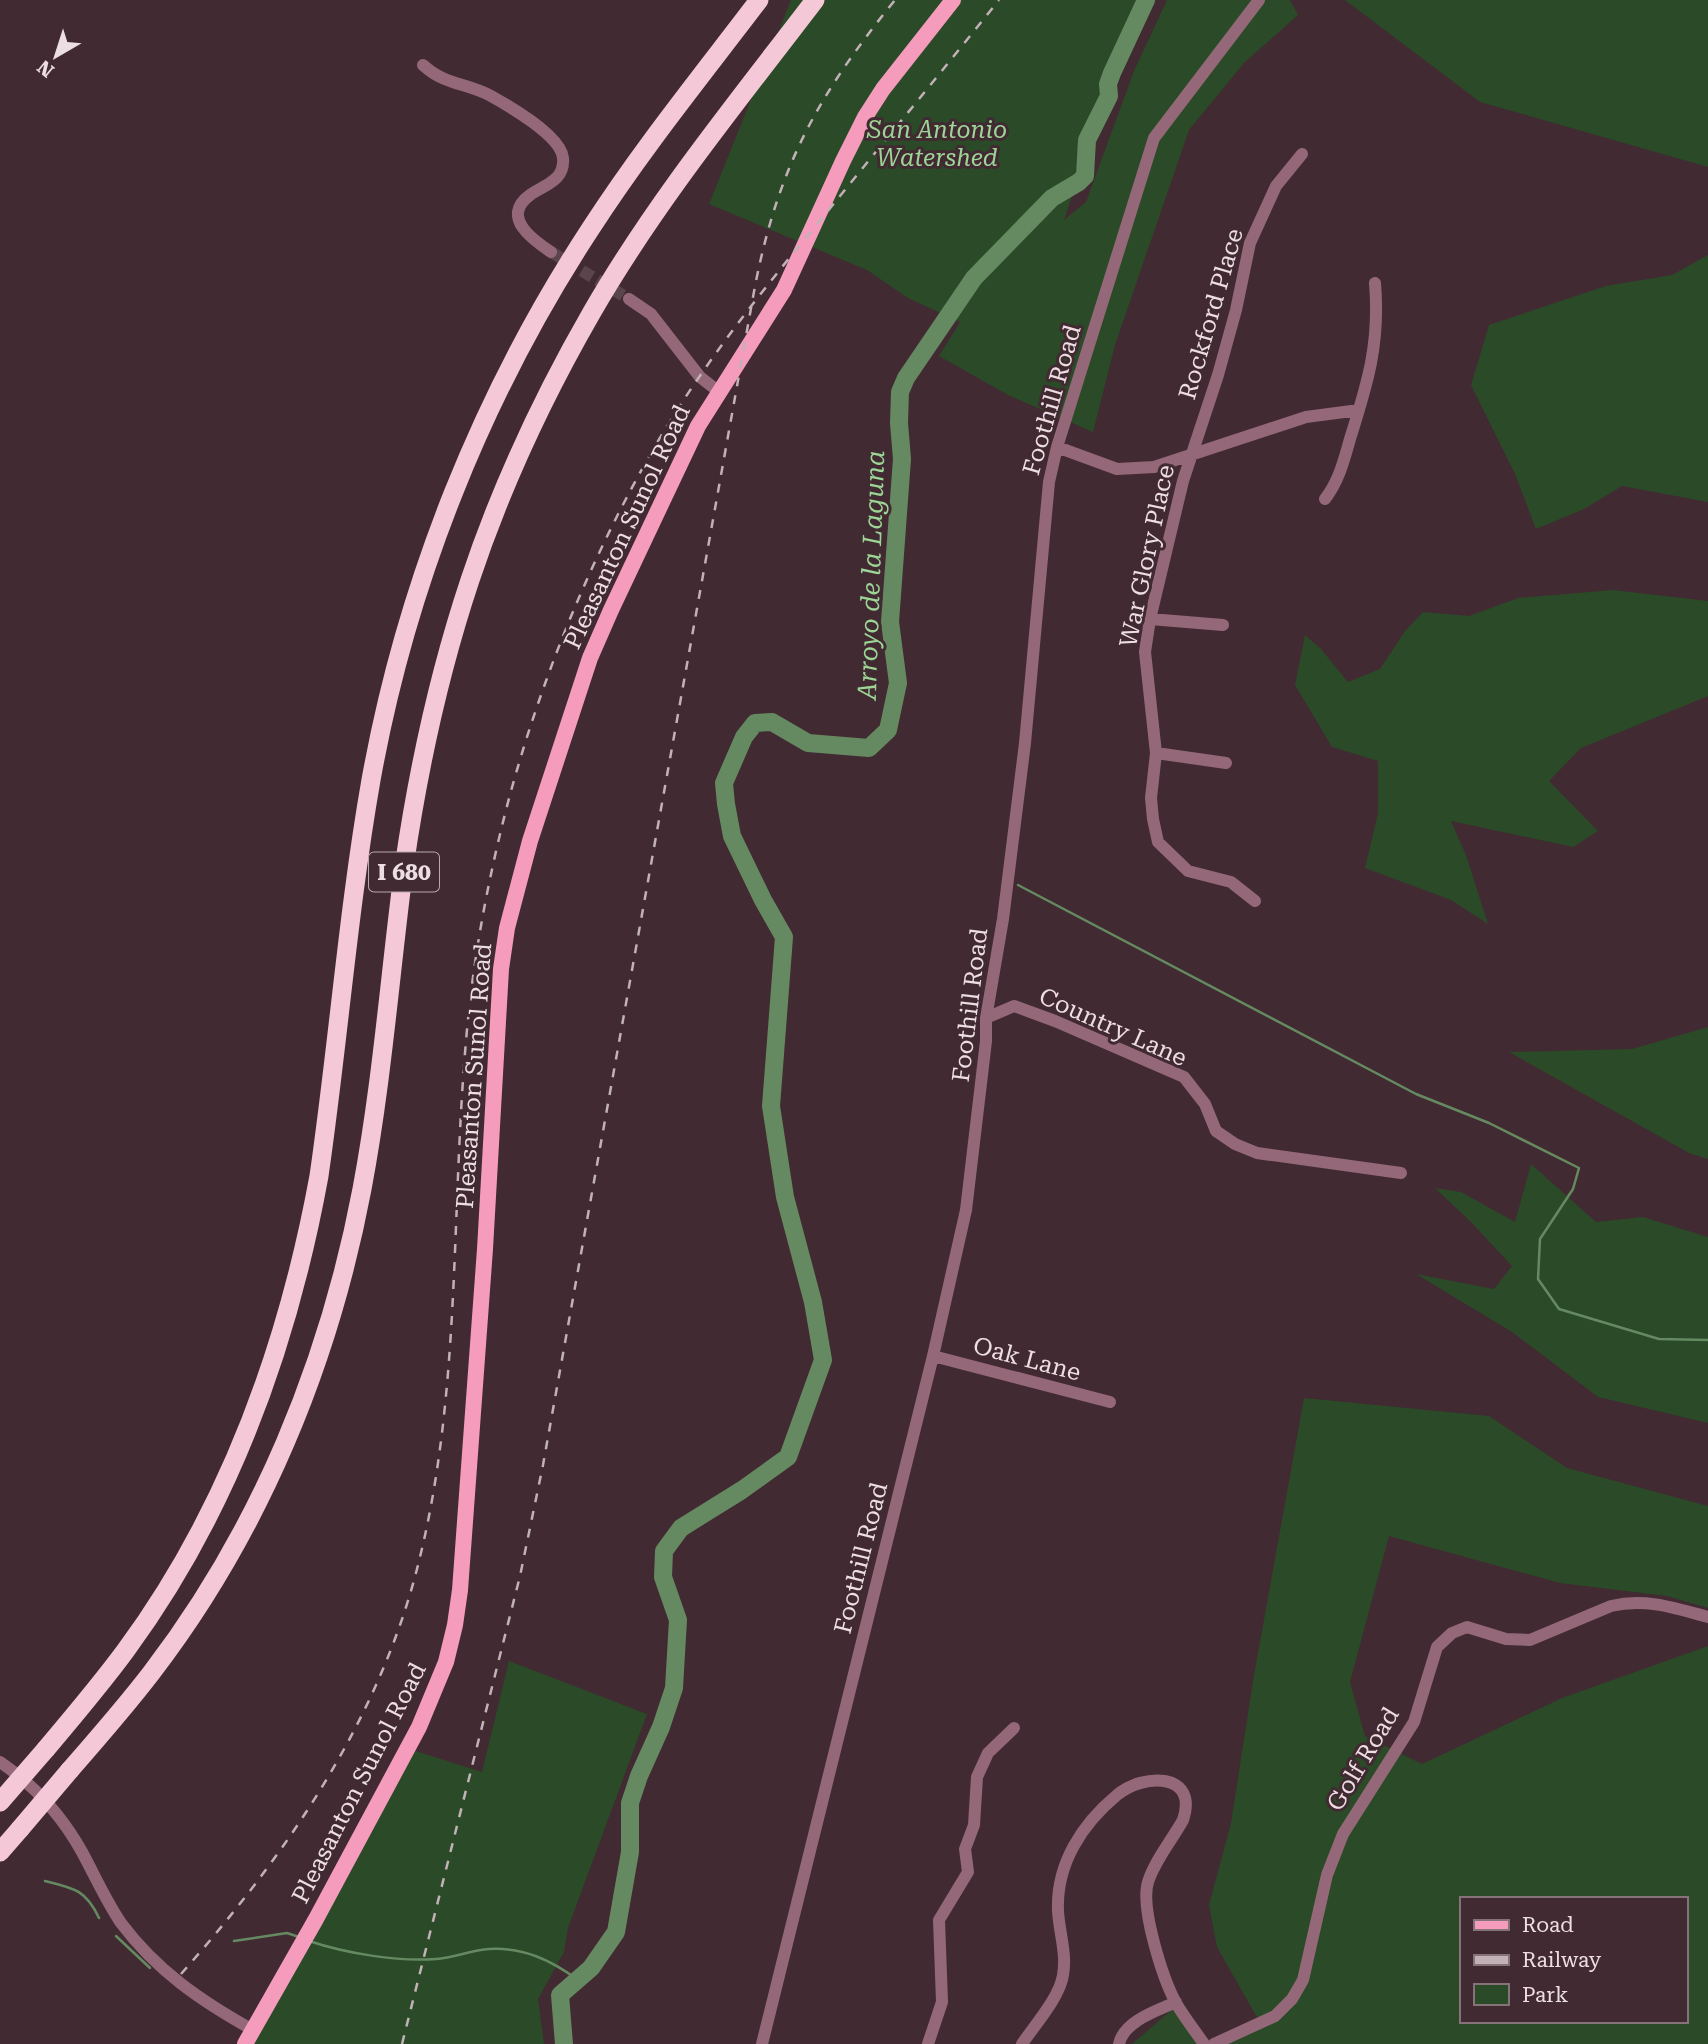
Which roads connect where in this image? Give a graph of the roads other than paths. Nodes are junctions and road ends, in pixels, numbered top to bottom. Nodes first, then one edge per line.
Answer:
1 (759, 0) edge
2 (815, 0) edge
3 (953, 0) edge
4 (1259, 0) edge
5 (423, 65) dead end
6 (1302, 154) dead end
7 (551, 252) tunnel mouth
8 (1375, 283) dead end
9 (629, 299) tunnel mouth
10 (718, 391) junction
11 (1359, 410) junction
12 (1057, 447) junction
13 (1191, 454) junction
14 (1325, 499) dead end
15 (1150, 619) junction
16 (1223, 625) dead end
17 (1156, 752) junction
18 (1226, 762) dead end
19 (1255, 901) dead end
20 (986, 1018) junction
21 (1401, 1173) dead end
22 (933, 1356) junction
23 (1110, 1402) dead end
24 (1708, 1617) edge
25 (1014, 1728) dead end
26 (0, 1762) edge
27 (0, 1802) edge
28 (0, 1852) edge
29 (1176, 2003) junction
30 (249, 2037) edge
31 (762, 2044) edge
32 (928, 2044) edge
33 (1022, 2044) edge
34 (1119, 2044) edge
35 (1204, 2044) edge
36 (1214, 2044) edge

1 - 27 highway, I 680, bridge
2 - 28 highway, I 680, bridge
3 - 10 main road, Pleasanton Sunol Road
4 - 12 street, Foothill Road
5 - 7 street
6 - 13 street, Rockford Place
8 - 11 street
9 - 10 street
10 - 30 main road, Pleasanton Sunol Road
11 - 13 street
11 - 14 street
12 - 13 street
12 - 20 street, Foothill Road
13 - 15 street, War Glory Place
15 - 16 street
15 - 17 street, War Glory Place
17 - 18 street
17 - 19 street, War Glory Place
20 - 21 street, Country Lane
20 - 22 street, Foothill Road
22 - 23 street, Oak Lane
22 - 31 street, Foothill Road
24 - 36 street, Golf Road
25 - 32 street
26 - 30 street
29 - 33 street
29 - 34 street
29 - 35 street

